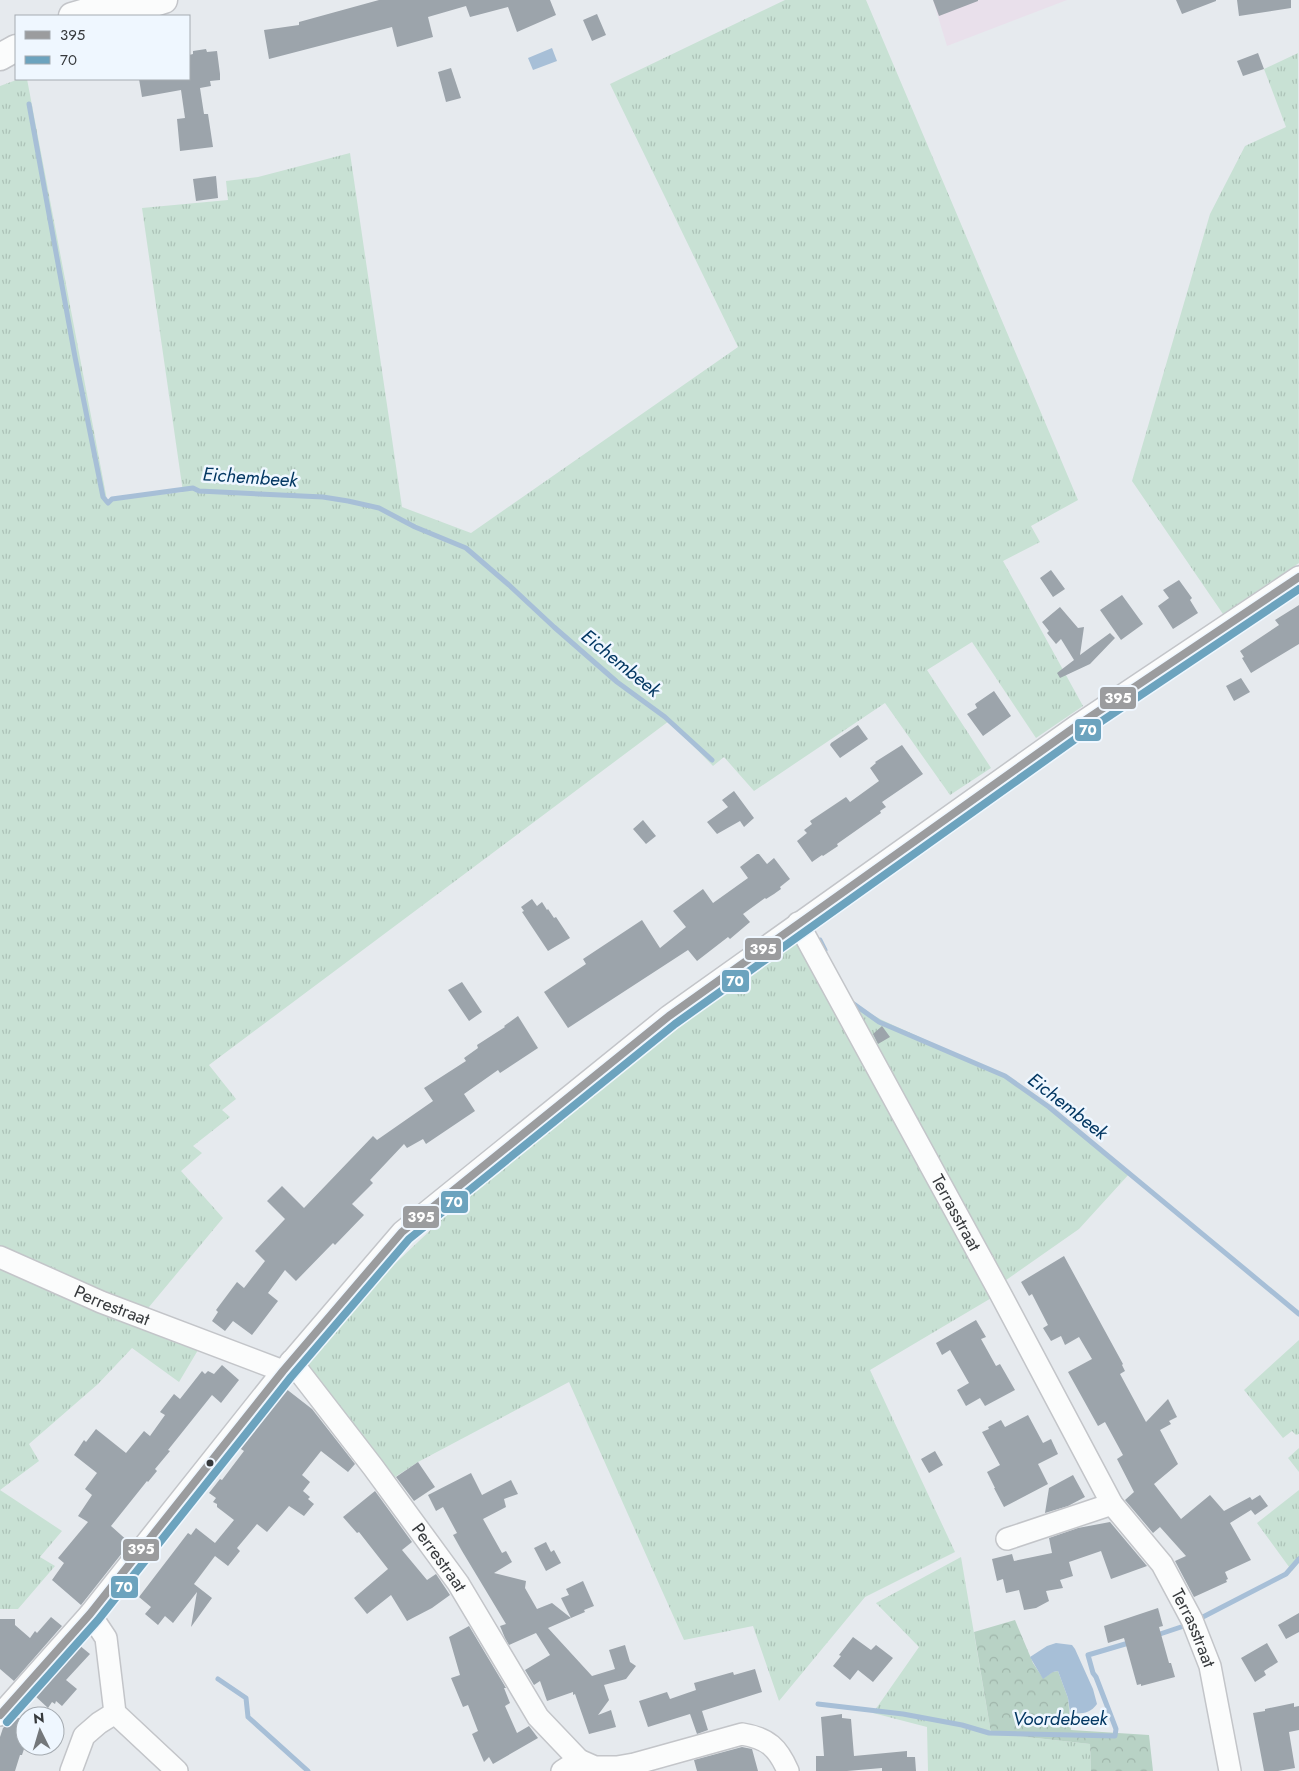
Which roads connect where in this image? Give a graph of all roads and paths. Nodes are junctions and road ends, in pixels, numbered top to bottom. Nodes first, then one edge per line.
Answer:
1 (126, 0) edge
2 (164, 0) edge
3 (75, 15) edge
4 (118, 15) edge
5 (15, 32) edge
6 (0, 37) edge
7 (15, 49) edge
8 (0, 57) edge
9 (1299, 577) edge
10 (798, 923) junction
11 (0, 1256) edge
12 (287, 1366) junction
13 (1112, 1504) junction
14 (1007, 1539) dead end
15 (90, 1614) junction
16 (115, 1713) junction
17 (0, 1715) edge
18 (571, 1765) edge
19 (72, 1771) edge
20 (177, 1771) edge
21 (788, 1771) edge
22 (1230, 1771) edge

1 - 3 main road
2 - 4 main road
5 - 6 main road
7 - 8 main road
9 - 10 street
10 - 12 street
10 - 13 street, Terrasstraat
11 - 12 street, Perrestraat
12 - 15 street
12 - 18 street, Perrestraat
13 - 14 street
13 - 22 street, Terrasstraat
15 - 16 street
15 - 17 street
16 - 19 street
16 - 20 street
18 - 21 street

